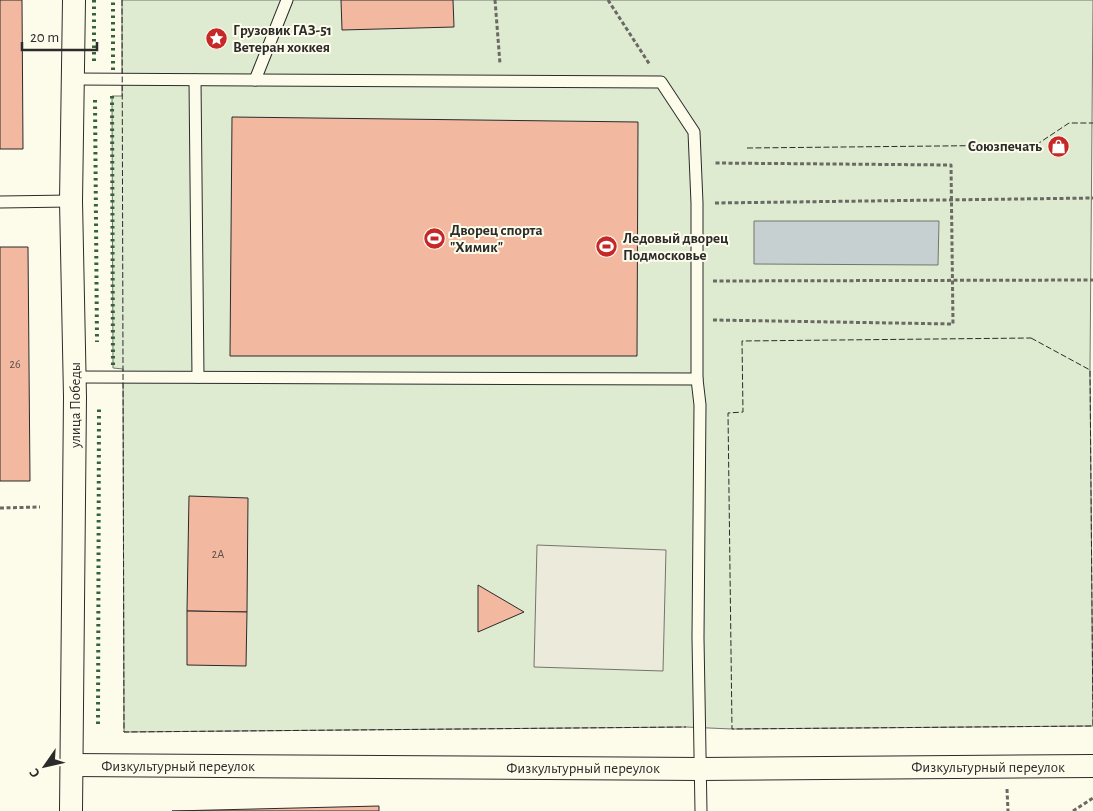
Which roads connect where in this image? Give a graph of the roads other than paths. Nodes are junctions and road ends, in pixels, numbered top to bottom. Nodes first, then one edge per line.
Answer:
1 (74, 0) edge
2 (287, 0) edge
3 (73, 80) junction
4 (195, 80) junction
5 (255, 80) junction
6 (72, 200) junction
7 (0, 202) edge
8 (75, 377) junction
9 (198, 377) junction
10 (697, 380) junction
11 (72, 766) junction
12 (1093, 766) edge
13 (700, 769) junction
14 (71, 811) edge
15 (701, 811) edge

1 - 3 street, улица Победы
2 - 5 lane
3 - 4 lane
3 - 6 street, улица Победы
4 - 5 lane
4 - 9 lane
5 - 10 lane
6 - 7 lane
6 - 8 street, улица Победы
8 - 9 lane
8 - 11 street, улица Победы
9 - 10 lane
10 - 13 lane
11 - 13 street, Физкультурный переулок
11 - 14 street, улица Победы
12 - 13 street, Физкультурный переулок
13 - 15 lane

